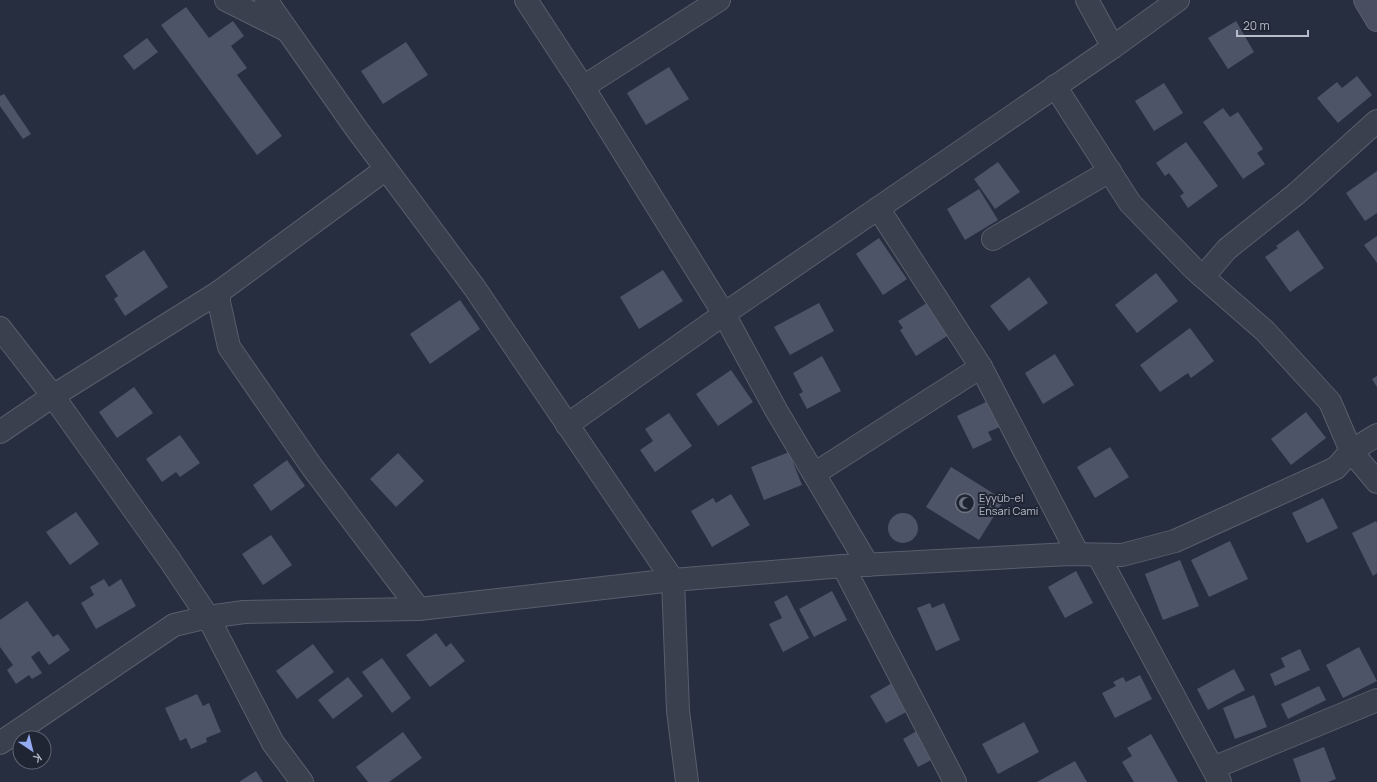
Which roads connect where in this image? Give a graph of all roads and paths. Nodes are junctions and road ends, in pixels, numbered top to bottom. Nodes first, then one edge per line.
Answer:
1 (226, 0) edge
2 (266, 0) edge
3 (526, 0) edge
4 (719, 0) edge
5 (1088, 0) edge
6 (1178, 0) edge
7 (1365, 0) edge
8 (1377, 20) edge
9 (285, 29) junction
10 (1113, 47) junction
11 (1055, 86) junction
12 (583, 87) junction
13 (1377, 121) edge
14 (386, 169) junction
15 (1110, 171) junction
16 (878, 208) junction
17 (993, 239) dead end
18 (1203, 277) junction
19 (219, 292) junction
20 (724, 314) junction
21 (0, 328) edge
22 (981, 367) junction
23 (53, 396) junction
24 (567, 425) junction
25 (0, 432) edge
26 (1377, 435) edge
27 (1351, 451) junction
28 (814, 474) junction
29 (1377, 482) edge
30 (1088, 554) junction
31 (868, 565) junction
32 (843, 566) junction
33 (673, 580) junction
34 (419, 609) junction
35 (208, 618) junction
36 (1377, 700) edge
37 (0, 743) edge
38 (1217, 775) edge
39 (302, 782) edge
40 (687, 782) edge
41 (955, 782) edge

1 - 9 street
2 - 9 street
3 - 12 street
4 - 12 street
5 - 10 street
6 - 10 street
7 - 8 street
9 - 14 street
10 - 11 street
11 - 15 street
11 - 16 street
12 - 20 street
13 - 18 street
14 - 19 street
14 - 24 street
15 - 17 street
15 - 18 street
16 - 20 street
16 - 22 street
18 - 27 street
19 - 23 street
19 - 34 street
20 - 24 street
20 - 28 street
21 - 23 street
22 - 28 street
22 - 30 street
23 - 25 street
23 - 35 street
24 - 33 street
26 - 27 street
27 - 29 street
27 - 30 street
28 - 31 street
30 - 31 street
30 - 38 street
31 - 32 street
32 - 33 street
32 - 41 street
33 - 34 street
33 - 40 street
34 - 35 street
35 - 37 street
35 - 39 street
36 - 38 street

